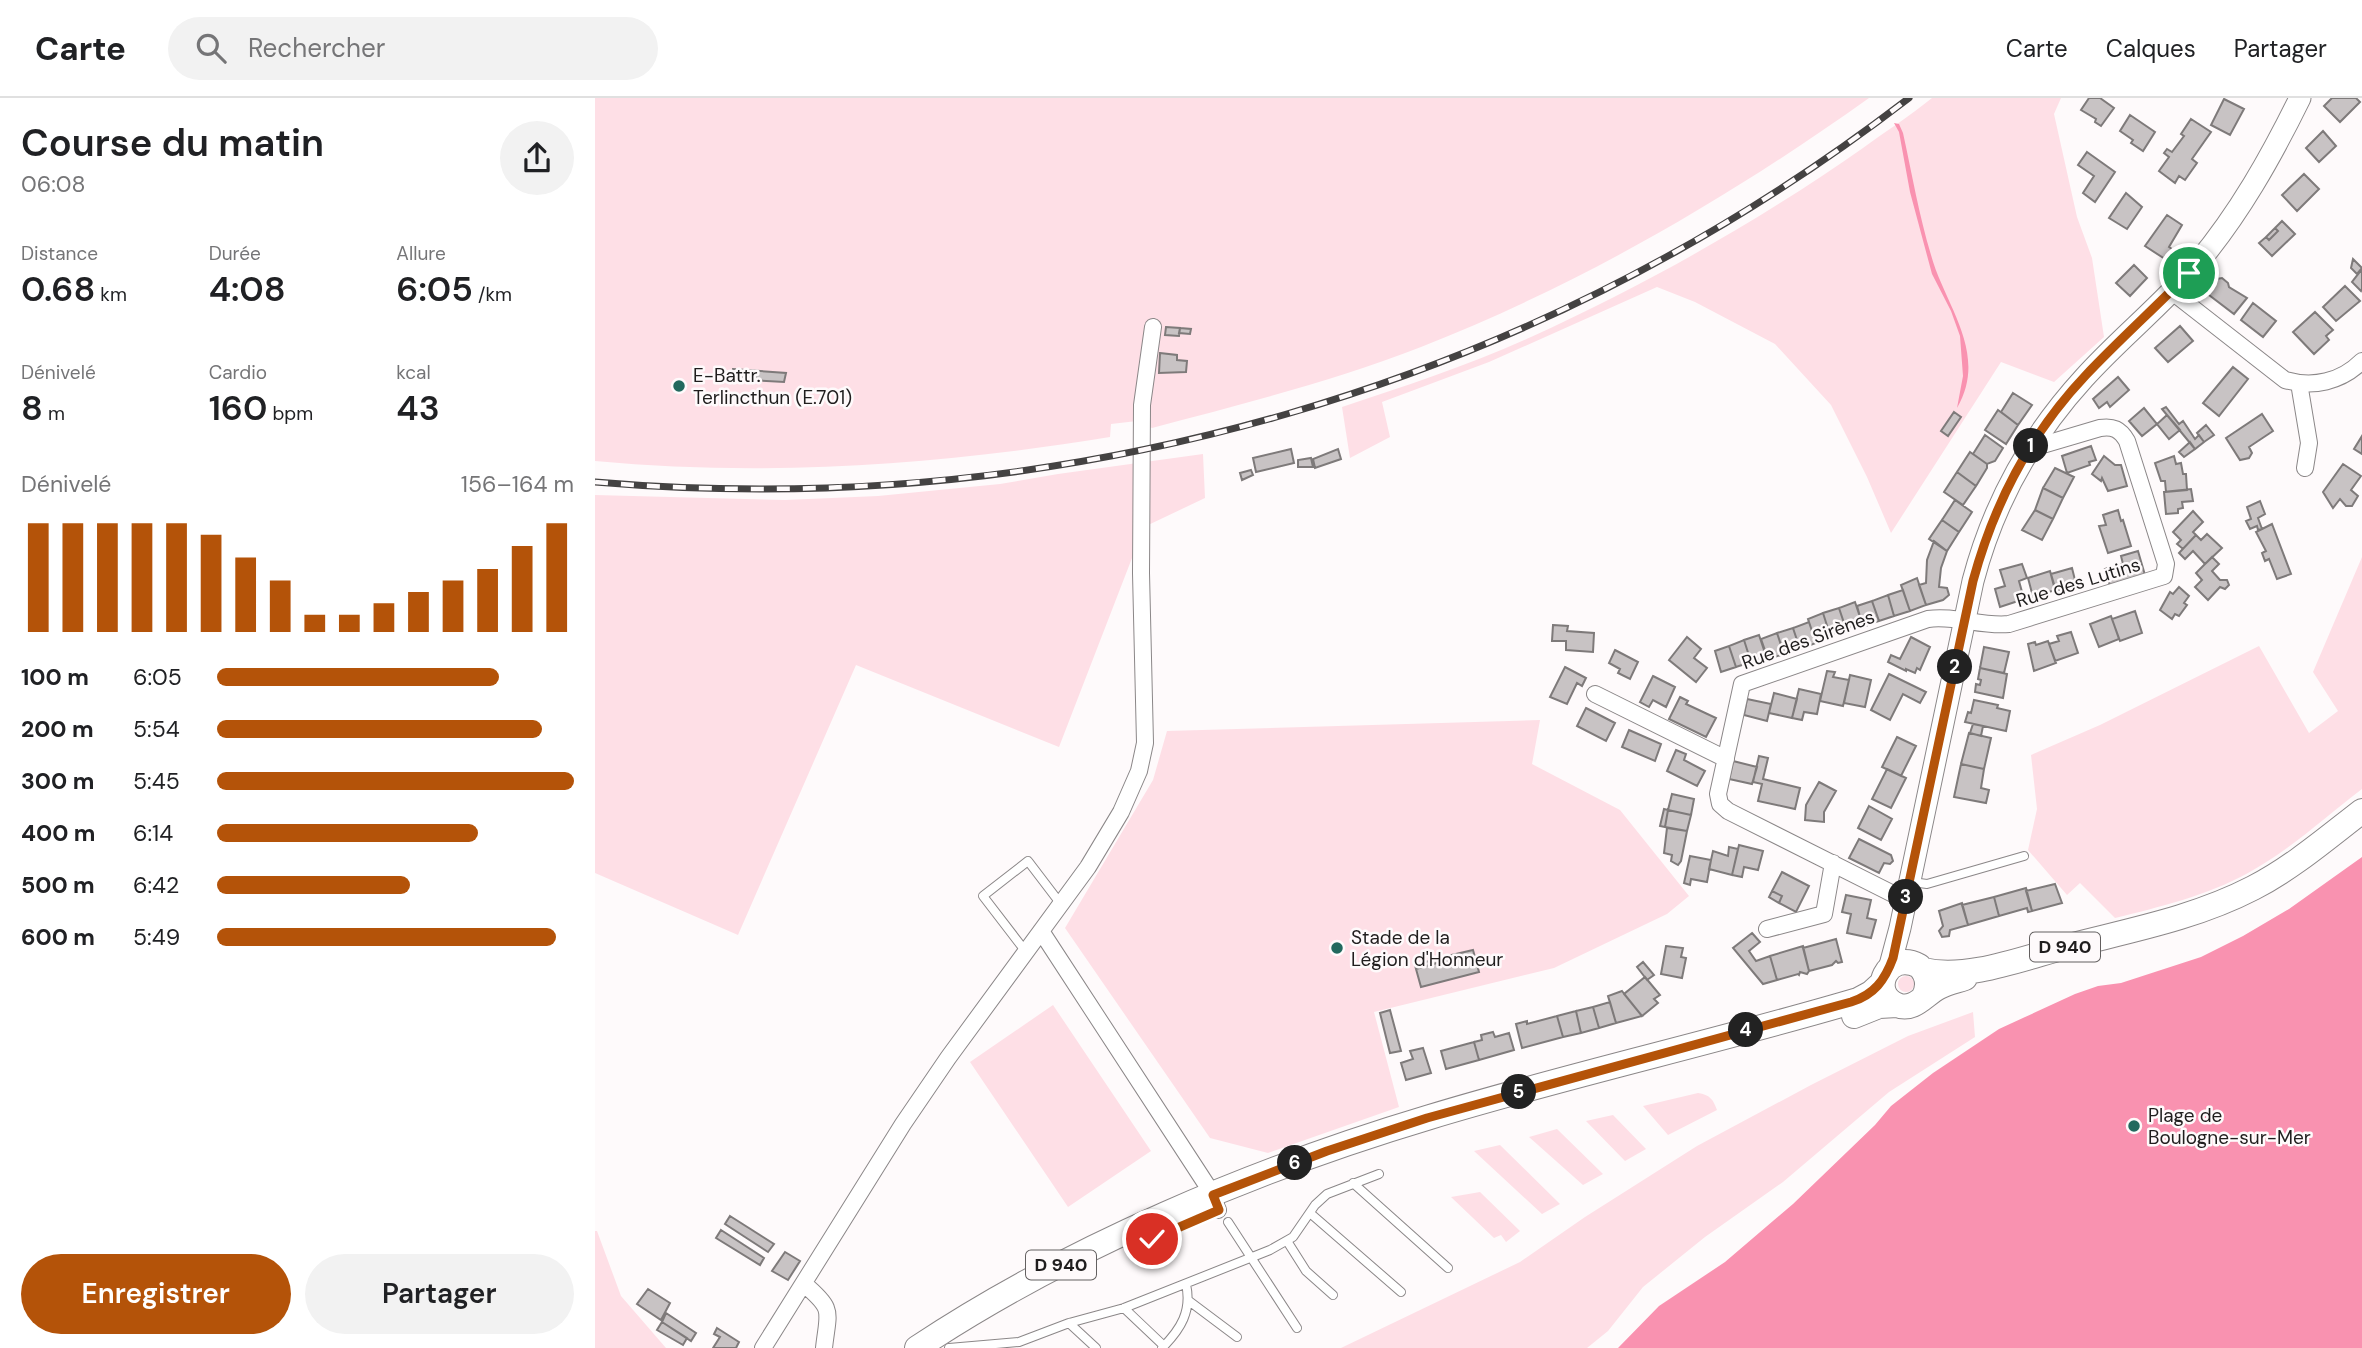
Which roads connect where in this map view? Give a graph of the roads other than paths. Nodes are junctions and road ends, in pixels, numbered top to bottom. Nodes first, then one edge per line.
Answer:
1 (2300, 98) edge
2 (2171, 291) junction
3 (1153, 327) dead end
4 (2362, 362) edge
5 (2299, 383) junction
6 (2029, 449) junction
7 (2305, 468) dead end
8 (1965, 621) junction
9 (1595, 694) dead end
10 (1726, 760) junction
11 (2362, 811) edge
12 (2024, 856) dead end
13 (1832, 863) junction
14 (1907, 891) junction
15 (1060, 903) junction
16 (1900, 928) junction
17 (1767, 929) dead end
18 (1041, 931) junction
19 (1026, 952) junction
20 (1918, 967) junction
21 (1989, 967) junction
22 (1886, 975) junction
23 (1923, 998) junction
24 (1897, 1005) junction
25 (1379, 1174) dead end
26 (1353, 1183) junction
27 (1220, 1209) junction
28 (1310, 1213) junction
29 (1287, 1241) junction
30 (1252, 1258) junction
31 (1448, 1268) dead end
32 (804, 1284) junction
33 (1186, 1284) junction
34 (1401, 1292) dead end
35 (1333, 1295) dead end
36 (1189, 1301) junction
37 (1124, 1308) junction
38 (1069, 1323) junction
39 (1297, 1328) dead end
40 (1237, 1337) dead end
41 (1022, 1345) edge
42 (1163, 1347) edge
43 (763, 1348) edge
44 (824, 1348) edge
45 (917, 1348) edge
46 (925, 1348) edge
47 (949, 1348) edge
48 (1096, 1348) edge

1 - 2 street
2 - 5 street
2 - 6 street
3 - 15 street
4 - 5 street
5 - 7 street
6 - 8 street
6 - 8 street, Rue des Lutins
8 - 10 street, Rue des Sirènes
8 - 14 street
9 - 10 street
10 - 13 street, Rue des Sirènes
11 - 21 main road, D 940
12 - 14 lane
13 - 14 street, Rue des Sirènes
13 - 17 street
14 - 16 street
15 - 18 street
15 - 19 lane
16 - 20 street
16 - 22 street
18 - 19 street
18 - 27 street
19 - 32 street
20 - 21 main road, D 940
20 - 22 main road
20 - 23 main road
21 - 23 main road, D 940
22 - 24 main road
22 - 27 main road, D 940
23 - 24 main road
24 - 27 main road, D 940
25 - 26 lane
26 - 28 lane
26 - 31 lane
27 - 30 lane
27 - 45 main road, D 940
27 - 46 main road, D 940
28 - 29 lane
28 - 34 lane
29 - 30 lane
29 - 35 lane
30 - 33 lane
30 - 39 lane
32 - 43 street
32 - 44 street
33 - 36 lane
33 - 37 lane
36 - 40 lane
36 - 42 lane
37 - 38 lane
37 - 42 lane
38 - 41 lane
38 - 48 lane
41 - 47 lane

